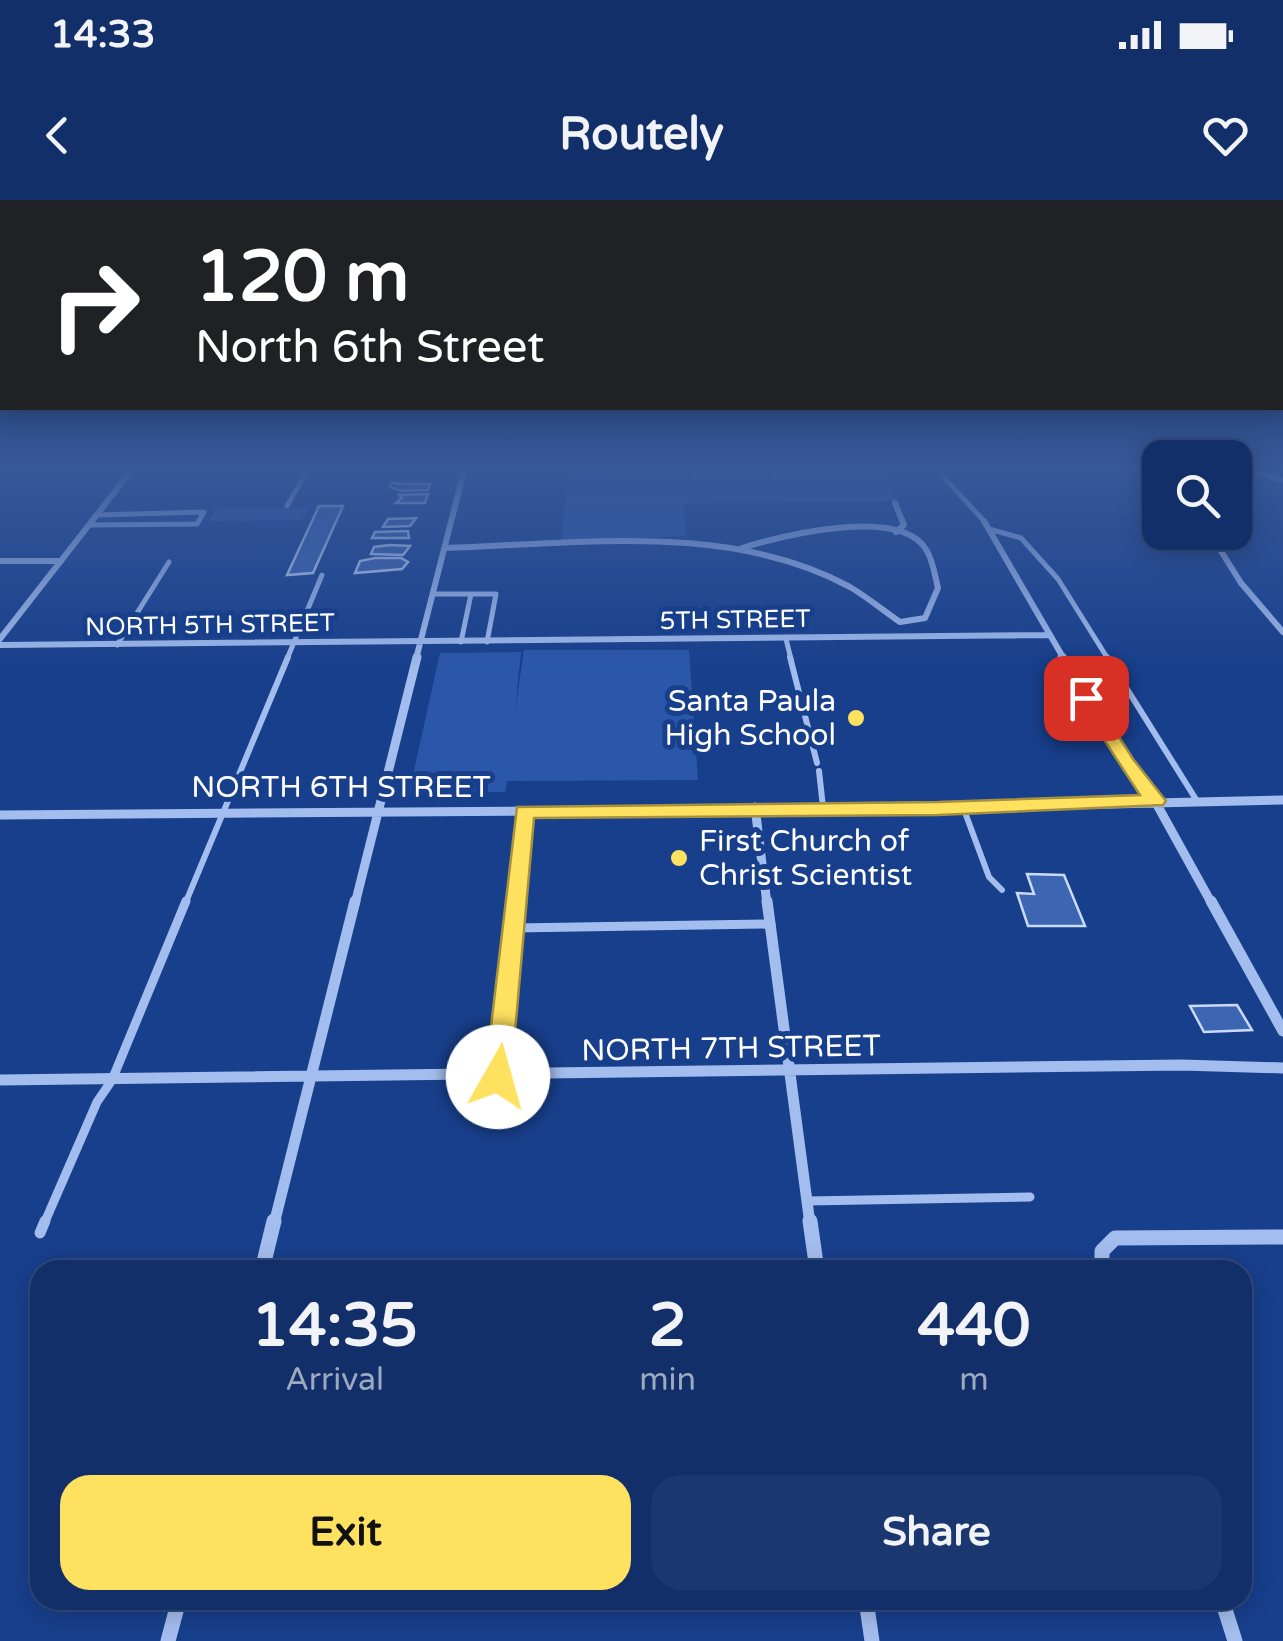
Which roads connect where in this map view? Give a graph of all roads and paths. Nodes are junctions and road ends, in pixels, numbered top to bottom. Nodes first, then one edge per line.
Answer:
1 (78, 538) edge
2 (448, 538) edge
3 (775, 538) edge
4 (908, 538) edge
5 (994, 538) edge
6 (1021, 538) edge
7 (446, 548) junction
8 (742, 548) junction
9 (1220, 550) edge
10 (0, 561) edge
11 (62, 561) junction
12 (170, 562) dead end
13 (322, 575) dead end
14 (434, 594) junction
15 (471, 594) junction
16 (1283, 632) edge
17 (1049, 635) junction
18 (1, 637) edge
19 (786, 639) junction
20 (421, 641) junction
21 (296, 642) junction
22 (461, 642) junction
23 (487, 642) junction
24 (117, 645) junction
25 (1283, 800) edge
26 (1156, 801) junction
27 (1197, 801) junction
28 (755, 807) junction
29 (963, 807) junction
30 (823, 808) junction
31 (378, 811) junction
32 (524, 811) junction
33 (223, 813) junction
34 (0, 815) edge
35 (1002, 890) dead end
36 (771, 924) junction
37 (515, 928) junction
38 (1283, 1031) edge
39 (1283, 1068) edge
40 (788, 1072) junction
41 (498, 1077) junction
42 (311, 1078) junction
43 (0, 1080) edge
44 (112, 1080) junction
45 (1030, 1198) dead end
46 (807, 1201) junction
47 (40, 1233) dead end
48 (1283, 1237) edge
49 (265, 1260) edge
50 (816, 1260) edge
51 (1101, 1260) edge
52 (176, 1610) edge
53 (867, 1610) edge
54 (1225, 1610) edge
55 (168, 1641) edge
56 (872, 1641) edge
57 (1234, 1641) edge

1 - 11 street
2 - 7 street
3 - 8 street
4 - 8 street
5 - 17 street
6 - 27 lane
7 - 8 street
7 - 14 street
9 - 16 street
10 - 11 street
11 - 18 street
12 - 24 lane
13 - 21 lane
14 - 15 lane
14 - 20 street
15 - 22 lane
15 - 23 lane
17 - 19 street, 5TH STREET
17 - 26 street
18 - 24 street, NORTH 5TH STREET
19 - 23 street, 5TH STREET
19 - 30 lane
20 - 21 street, NORTH 5TH STREET
20 - 22 street, 5TH STREET
20 - 31 street
21 - 24 street, NORTH 5TH STREET
21 - 33 lane
22 - 23 street, 5TH STREET
25 - 27 street, NORTH 6TH STREET
26 - 27 street, NORTH 6TH STREET
26 - 29 street, NORTH 6TH STREET
26 - 38 street
28 - 30 street, NORTH 6TH STREET
28 - 32 street, NORTH 6TH STREET
28 - 36 street
29 - 30 street, NORTH 6TH STREET
29 - 35 lane
31 - 32 street, NORTH 6TH STREET
31 - 33 street, NORTH 6TH STREET
31 - 42 street
32 - 37 lane
33 - 34 street, NORTH 6TH STREET
33 - 44 lane
36 - 37 lane
36 - 40 street
37 - 41 lane
39 - 40 street, NORTH 7TH STREET
40 - 41 street, NORTH 7TH STREET
40 - 46 street
41 - 42 street, NORTH 7TH STREET
42 - 44 street, NORTH 7TH STREET
42 - 49 street
43 - 44 street, NORTH 7TH STREET
44 - 47 lane
45 - 46 lane
46 - 50 street
48 - 51 street
52 - 55 street
53 - 56 street
54 - 57 street

